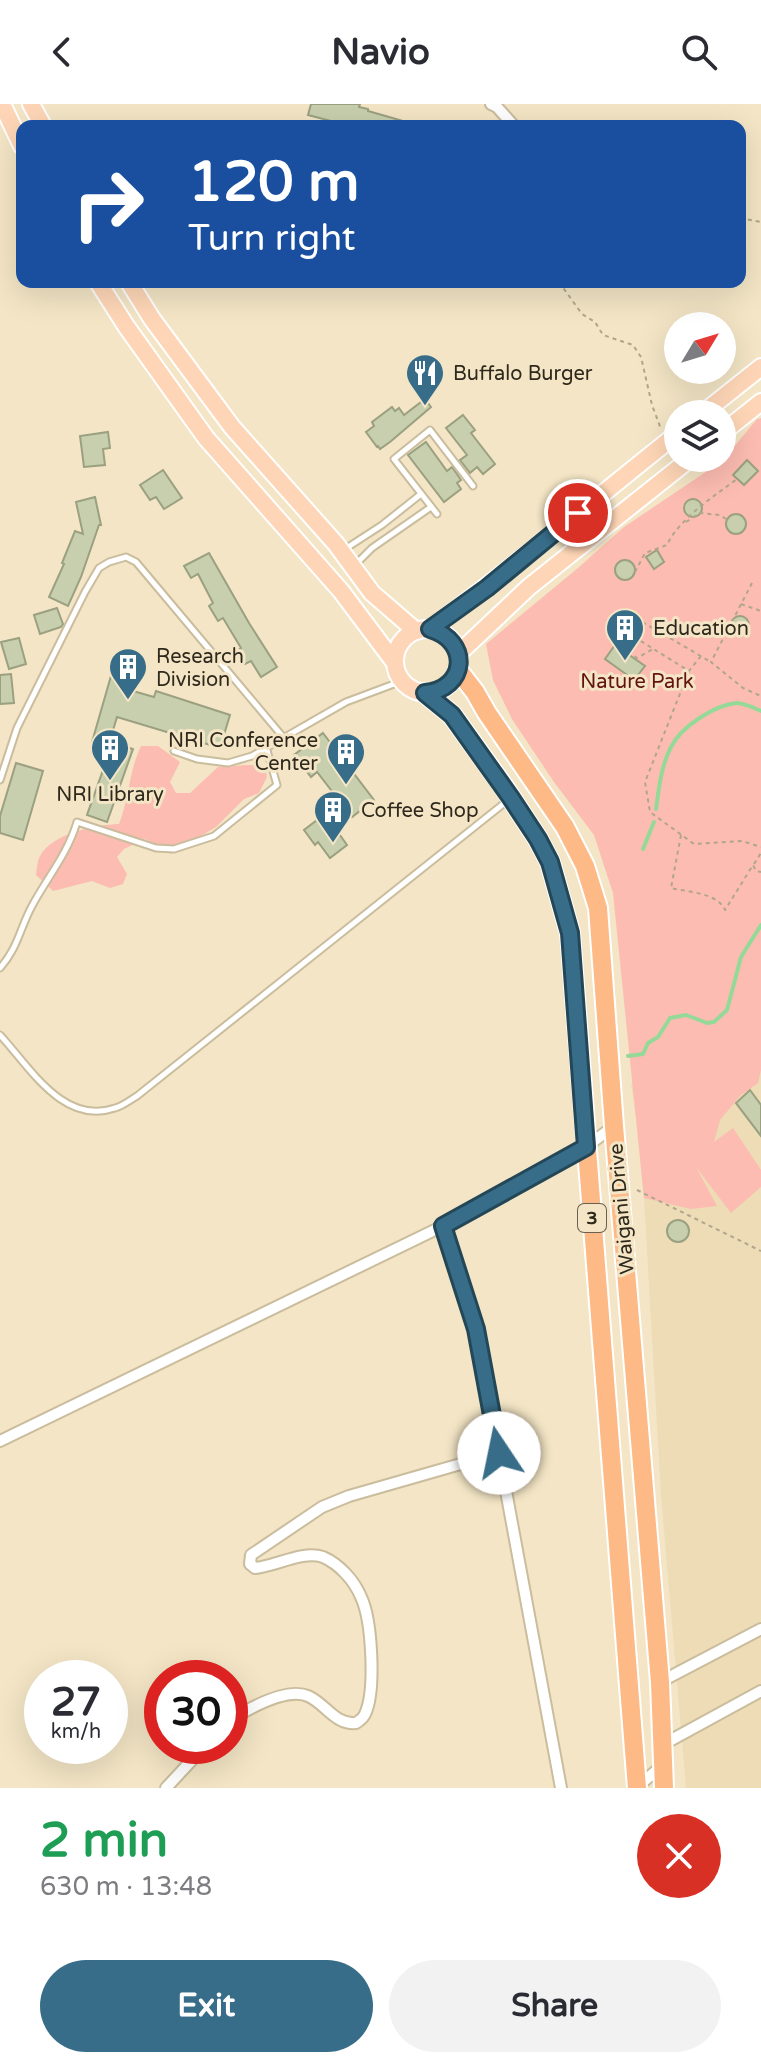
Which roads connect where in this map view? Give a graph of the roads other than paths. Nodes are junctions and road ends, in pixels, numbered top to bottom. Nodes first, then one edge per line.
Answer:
1 (2, 104) edge
2 (491, 104) edge
3 (509, 120) edge
4 (16, 133) edge
5 (102, 288) edge
6 (133, 288) edge
7 (761, 367) edge
8 (720, 400) edge
9 (761, 402) edge
10 (736, 422) edge
11 (664, 444) edge
12 (673, 472) edge
13 (473, 486) dead end
14 (421, 494) junction
15 (431, 507) junction
16 (437, 514) dead end
17 (341, 551) junction
18 (353, 568) junction
19 (423, 630) junction
20 (458, 662) junction
21 (395, 663) junction
22 (402, 681) junction
23 (425, 693) junction
24 (283, 737) junction
25 (266, 747) junction
26 (174, 751) dead end
27 (0, 780) edge
28 (511, 798) junction
29 (0, 968) edge
30 (0, 1035) edge
31 (614, 1126) junction
32 (586, 1147) junction
33 (443, 1226) junction
34 (0, 1441) edge
35 (499, 1453) junction
36 (761, 1629) edge
37 (660, 1682) junction
38 (761, 1691) edge
39 (248, 1709) edge
40 (662, 1745) junction
41 (188, 1764) edge
42 (663, 1765) junction
43 (637, 1787) edge
44 (166, 1788) edge
45 (561, 1788) edge
46 (664, 1788) edge

1 - 4 main road
2 - 3 street
5 - 21 main road
6 - 17 main road
7 - 8 main road
9 - 10 main road
11 - 19 main road
12 - 20 main road
13 - 14 lane
14 - 15 lane
14 - 17 lane
15 - 16 lane
15 - 18 lane
17 - 18 main road
18 - 19 main road
19 - 20 main road
19 - 21 main road
20 - 23 main road
20 - 31 highway, Waigani Drive / 3
21 - 22 main road
22 - 23 main road
22 - 24 lane
23 - 28 highway, Waigani Drive / 3
24 - 25 lane
24 - 27 lane
25 - 26 lane
25 - 29 lane
28 - 30 lane
28 - 32 highway, Waigani Drive / 3
31 - 32 street
31 - 37 highway, Waigani Drive / 3
32 - 33 street
32 - 43 highway, Waigani Drive / 3
33 - 34 street
33 - 35 street
35 - 39 street
35 - 45 street
36 - 37 street
37 - 40 highway, Waigani Drive / 3
38 - 40 street
40 - 42 highway, Waigani Drive / 3
41 - 44 street
42 - 43 street
42 - 46 highway, Waigani Drive / 3

